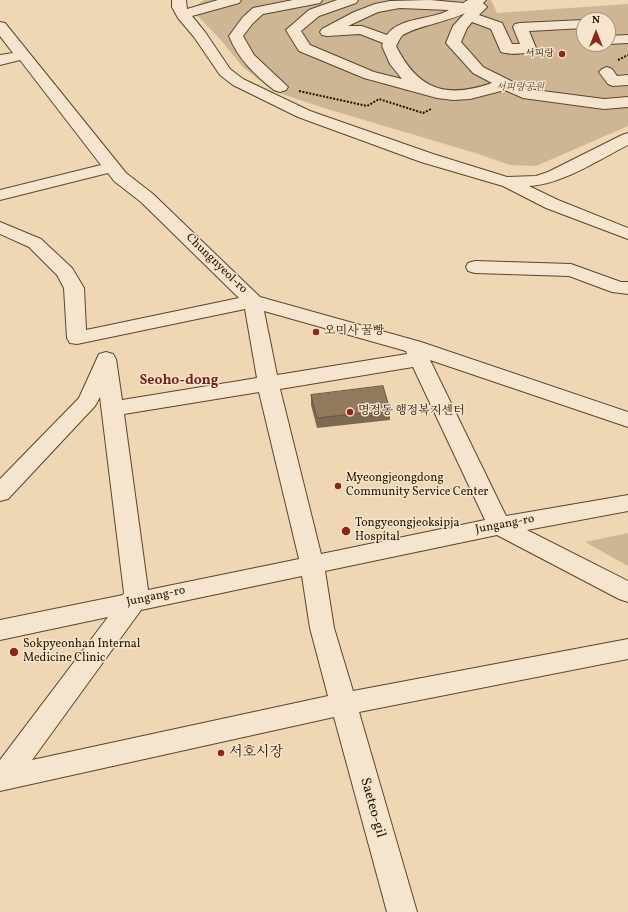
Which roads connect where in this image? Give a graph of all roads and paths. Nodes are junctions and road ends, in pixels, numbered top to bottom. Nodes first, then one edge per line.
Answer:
1 (234, 0) edge
2 (315, 0) edge
3 (351, 0) edge
4 (479, 0) edge
5 (181, 7) edge
6 (468, 12) junction
7 (576, 24) edge
8 (0, 26) edge
9 (326, 32) junction
10 (296, 35) junction
11 (628, 39) edge
12 (616, 40) edge
13 (391, 41) junction
14 (24, 55) junction
15 (0, 60) edge
16 (607, 72) dead end
17 (628, 80) edge
18 (506, 84) junction
19 (280, 87) joint
20 (429, 92) junction
21 (447, 96) junction
22 (628, 102) edge
23 (628, 138) edge
24 (112, 167) junction
25 (507, 182) junction
26 (0, 195) edge
27 (0, 227) edge
28 (628, 234) edge
29 (475, 267) dead end
30 (628, 288) edge
31 (253, 301) junction
32 (104, 334) junction
33 (417, 353) junction
34 (106, 359) junction
35 (268, 384) junction
36 (112, 409) junction
37 (628, 420) edge
38 (0, 493) edge
39 (628, 503) edge
40 (499, 526) junction
41 (312, 565) junction
42 (628, 592) edge
43 (133, 602) junction
44 (0, 630) edge
45 (628, 649) edge
46 (342, 704) junction
47 (1, 779) edge
48 (402, 912) edge

1 - 5 street
2 - 19 street
3 - 10 street
4 - 6 street
5 - 25 street
6 - 7 street
6 - 9 street
6 - 13 street
6 - 18 street
8 - 14 street, Chungnyeol-ro
9 - 10 street
9 - 13 street
10 - 20 street
11 - 12 street
13 - 20 street
14 - 15 street
14 - 24 street, Chungnyeol-ro
16 - 17 street
18 - 21 street
18 - 22 street
19 - 21 path
20 - 21 street
23 - 25 street
24 - 26 street
24 - 31 street, Chungnyeol-ro
25 - 28 street
27 - 32 street
29 - 30 street
31 - 32 street
31 - 33 street
31 - 35 street, Chungnyeol-ro
32 - 34 street
33 - 35 street
33 - 37 street
33 - 40 street
34 - 36 street
34 - 38 street
35 - 36 street
35 - 41 street, Chungnyeol-ro
36 - 43 street
39 - 40 street, Jungang-ro
40 - 41 street, Jungang-ro
40 - 42 street
41 - 43 street, Jungang-ro
41 - 46 street
43 - 44 street, Jungang-ro
43 - 47 street
45 - 46 street
46 - 47 street
46 - 48 street, Saeteo-gil

